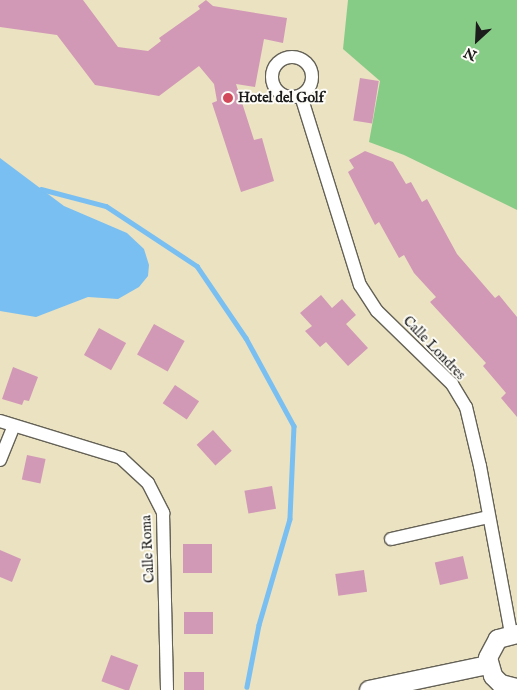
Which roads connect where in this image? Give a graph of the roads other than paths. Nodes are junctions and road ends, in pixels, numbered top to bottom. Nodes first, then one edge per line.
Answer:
1 (300, 96) dead end
2 (0, 421) edge
3 (14, 426) junction
4 (0, 460) edge
5 (488, 518) junction
6 (391, 540) dead end
7 (514, 634) edge
8 (488, 664) junction
9 (517, 688) edge
10 (167, 690) edge
11 (370, 690) edge

1 - 5 street, Calle Londres
2 - 3 street, Calle Roma
3 - 4 street
3 - 10 street, Calle Roma
5 - 6 street
5 - 7 street, Calle Londres
7 - 8 street
8 - 9 street
8 - 11 street

